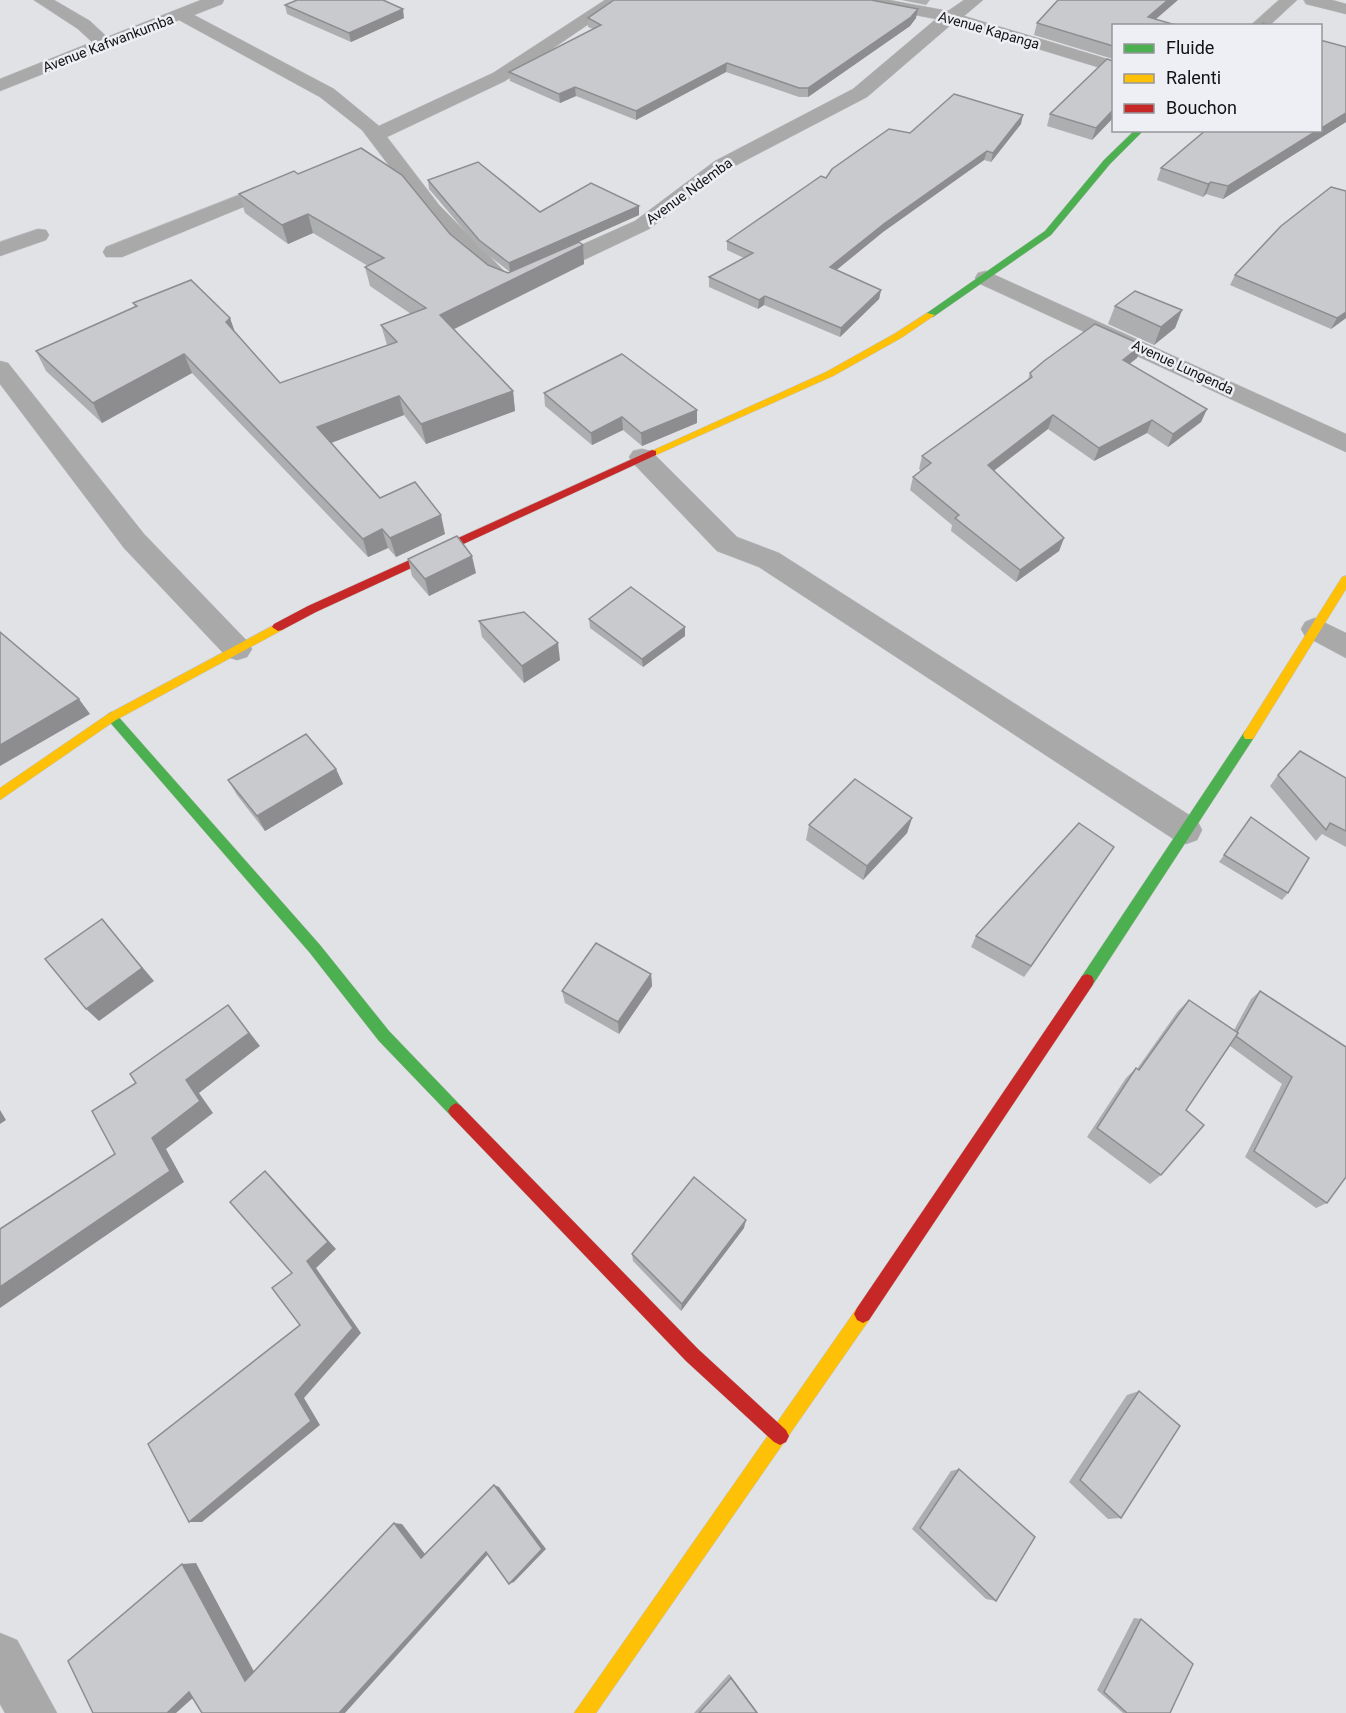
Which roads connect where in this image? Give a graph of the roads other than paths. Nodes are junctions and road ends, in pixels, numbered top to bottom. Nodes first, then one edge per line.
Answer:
1 (42, 0) edge
2 (216, 0) edge
3 (615, 0) edge
4 (863, 0) edge
5 (975, 0) edge
6 (1289, 0) edge
7 (1312, 0) edge
8 (1346, 9) edge
9 (182, 15) junction
10 (951, 16) junction
11 (1260, 24) edge
12 (104, 44) junction
13 (1112, 67) edge
14 (0, 85) edge
15 (1138, 132) edge
16 (378, 140) junction
17 (359, 153) edge
18 (305, 175) edge
19 (38, 235) dead end
20 (0, 250) edge
21 (114, 252) dead end
22 (986, 278) junction
23 (0, 368) edge
24 (1346, 444) edge
25 (642, 458) junction
26 (1346, 580) edge
27 (1315, 629) junction
28 (1346, 647) edge
29 (237, 649) junction
30 (112, 717) junction
31 (0, 795) edge
32 (1186, 830) junction
33 (780, 1436) junction
34 (0, 1657) edge
35 (32, 1713) edge
36 (584, 1713) edge

1 - 12 street
2 - 9 street, Avenue Kafwankumba
3 - 16 street
4 - 10 street, Avenue Kapanga
5 - 10 street, Avenue Ndemba
6 - 11 street
7 - 8 street
9 - 12 street, Avenue Kafwankumba
9 - 16 street, Avenue Ndemba
10 - 13 street, Avenue Kapanga
10 - 16 street, Avenue Ndemba
12 - 14 street, Avenue Kafwankumba
15 - 22 street
16 - 17 street
18 - 21 street
19 - 20 street
22 - 24 street, Avenue Lungenda
22 - 25 street
23 - 29 street
25 - 29 street
25 - 32 street
26 - 27 street
27 - 28 street
27 - 32 street
29 - 30 street
30 - 31 street
30 - 33 street
32 - 33 street
33 - 36 street
34 - 35 street

